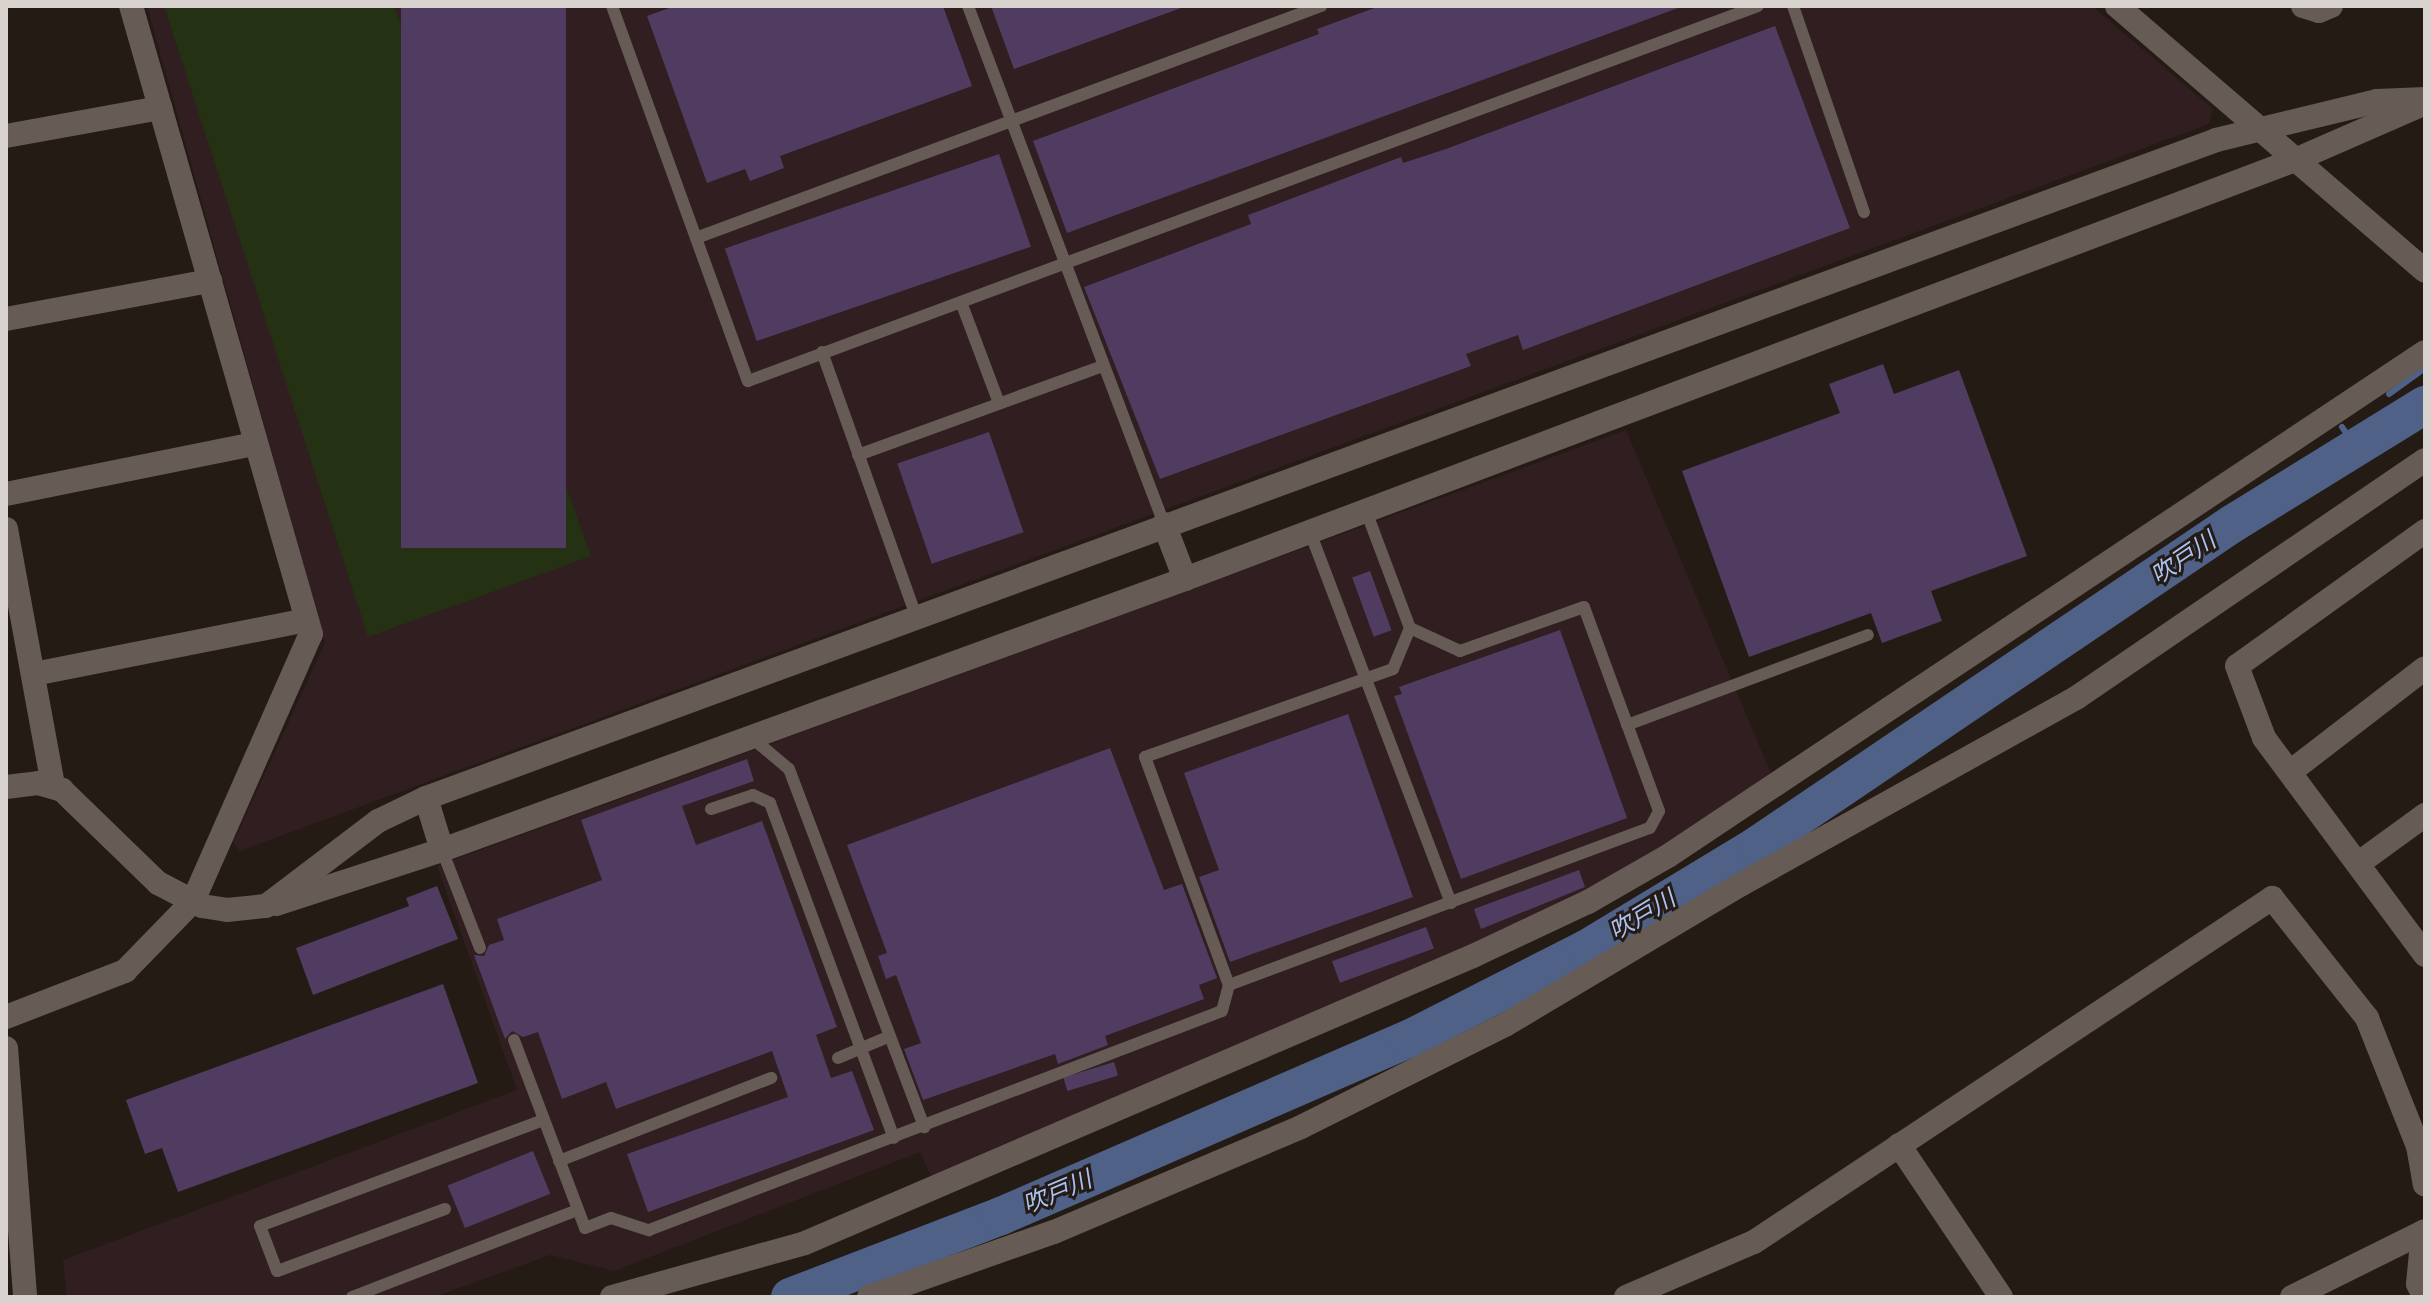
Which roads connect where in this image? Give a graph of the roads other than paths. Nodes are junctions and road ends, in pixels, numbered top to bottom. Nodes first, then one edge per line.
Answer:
1 (131, 6) edge
2 (612, 6) edge
3 (968, 6) edge
4 (1321, 6) edge
5 (1758, 6) edge
6 (1793, 6) edge
7 (2117, 6) edge
8 (2303, 6) edge
9 (2331, 6) edge
10 (2425, 101) edge
11 (160, 108) junction
12 (1011, 122) junction
13 (2259, 127) junction
14 (6, 136) edge
15 (2295, 160) junction
16 (1864, 212) dead end
17 (696, 238) junction
18 (1064, 265) junction
19 (2425, 271) edge
20 (210, 281) junction
21 (961, 302) junction
22 (6, 319) edge
23 (822, 352) junction
24 (2425, 352) edge
25 (1102, 366) junction
26 (999, 403) junction
27 (254, 444) junction
28 (858, 455) junction
29 (2425, 460) edge
30 (6, 494) edge
31 (1366, 511) junction
32 (1164, 524) junction
33 (6, 529) edge
34 (2425, 531) edge
35 (1310, 532) junction
36 (1185, 579) junction
37 (916, 616) junction
38 (307, 620) junction
39 (1410, 628) junction
40 (1868, 635) dead end
41 (2425, 668) edge
42 (34, 674) junction
43 (1365, 679) junction
44 (1627, 725) junction
45 (752, 738) junction
46 (2290, 772) junction
47 (53, 785) junction
48 (6, 787) edge
49 (426, 798) junction
50 (711, 809) dead end
51 (2425, 815) edge
52 (442, 850) junction
53 (2359, 863) junction
54 (193, 901) junction
55 (1451, 903) junction
56 (266, 906) junction
57 (480, 948) dead end
58 (2425, 955) edge
59 (1229, 985) junction
60 (6, 1017) edge
61 (888, 1037) junction
62 (514, 1040) dead end
63 (6, 1048) edge
64 (858, 1048) junction
65 (838, 1058) dead end
66 (771, 1078) dead end
67 (544, 1120) junction
68 (924, 1127) junction
69 (894, 1138) junction
70 (1899, 1145) junction
71 (559, 1161) junction
72 (2425, 1184) edge
73 (445, 1209) dead end
74 (577, 1210) junction
75 (2424, 1231) edge
76 (25, 1297) edge
77 (352, 1297) edge
78 (612, 1297) edge
79 (869, 1297) edge
80 (1626, 1297) edge
81 (2001, 1297) edge
82 (2292, 1297) edge
83 (2425, 1297) edge

1 - 11 street
2 - 17 lane
3 - 12 lane
4 - 12 lane
5 - 18 lane
6 - 16 lane
7 - 13 street
8 - 9 street
10 - 13 street
10 - 15 street
11 - 14 street
11 - 20 street
12 - 17 lane
12 - 18 lane
13 - 15 street
13 - 32 street
15 - 19 street
15 - 31 street
17 - 23 lane
18 - 21 lane
18 - 25 lane
20 - 22 street
20 - 27 street
21 - 23 lane
21 - 26 lane
23 - 28 lane
24 - 78 street
25 - 26 lane
25 - 32 lane
26 - 28 lane
27 - 30 street
27 - 38 street
28 - 37 lane
29 - 79 street
31 - 35 street
31 - 39 lane
32 - 36 street
32 - 37 street
33 - 42 street
34 - 46 street
35 - 36 street
35 - 43 lane
36 - 45 street
37 - 49 street
38 - 42 street
38 - 54 street
39 - 43 lane
39 - 44 lane
40 - 44 lane
41 - 46 street
42 - 47 street
43 - 55 lane
43 - 59 lane
44 - 55 lane
45 - 52 street
45 - 61 lane
46 - 53 street
47 - 48 street
47 - 54 street
49 - 52 street
49 - 56 street
50 - 64 lane
51 - 53 street
52 - 56 street
52 - 57 lane
53 - 58 street
54 - 56 street
54 - 60 street
55 - 59 lane
59 - 68 lane
61 - 64 lane
61 - 68 lane
62 - 67 lane
63 - 76 street
64 - 65 lane
64 - 69 lane
66 - 71 lane
67 - 71 lane
67 - 73 lane
68 - 69 lane
69 - 74 lane
70 - 72 street
70 - 80 street
70 - 81 street
71 - 74 lane
74 - 77 lane
75 - 82 street
75 - 83 street

